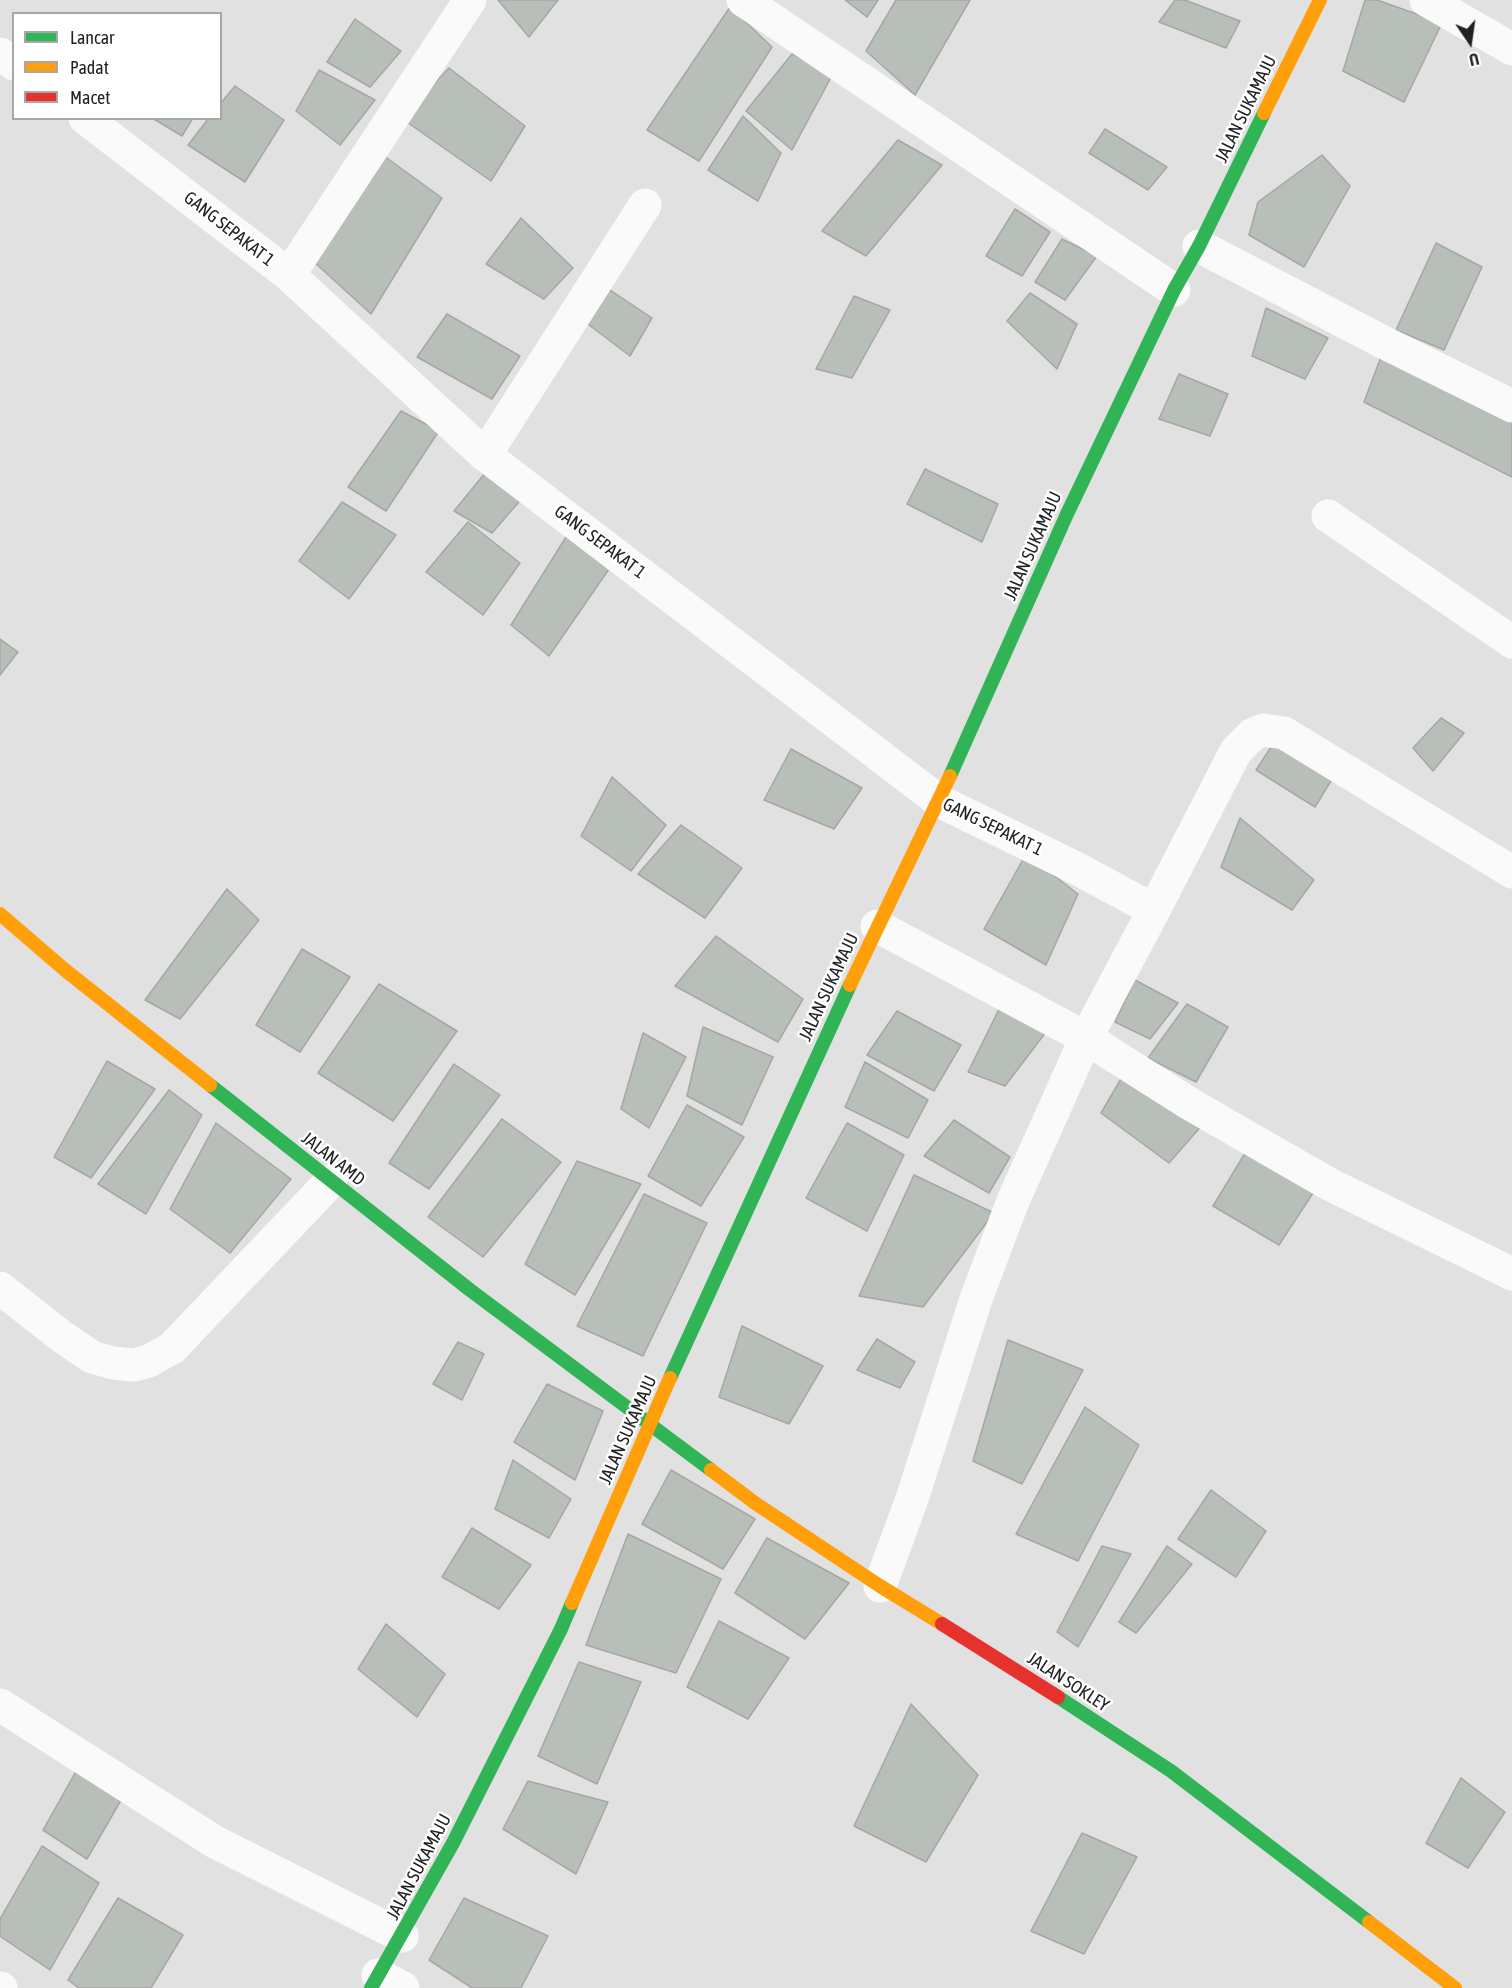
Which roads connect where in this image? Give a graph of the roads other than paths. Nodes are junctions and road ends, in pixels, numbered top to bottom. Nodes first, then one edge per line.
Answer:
1 (470, 0) edge
2 (743, 0) edge
3 (1320, 0) edge
4 (1426, 0) edge
5 (1512, 49) edge
6 (88, 120) edge
7 (645, 205) dead end
8 (1198, 246) junction
9 (289, 275) junction
10 (1174, 290) junction
11 (1512, 406) edge
12 (485, 455) junction
13 (1328, 516) dead end
14 (1512, 642) edge
15 (939, 801) junction
16 (1512, 872) edge
17 (1154, 910) junction
18 (0, 914) edge
19 (877, 926) junction
20 (1086, 1038) junction
21 (331, 1180) junction
22 (1512, 1274) edge
23 (0, 1288) edge
24 (649, 1423) junction
25 (879, 1586) junction
26 (0, 1705) edge
27 (402, 1936) junction
28 (384, 1984) edge
29 (1455, 1988) edge

1 - 9 street
2 - 10 street
3 - 8 street, JALAN SUKAMAJU
4 - 5 street
6 - 9 street, GANG SEPAKAT 1
7 - 12 street
8 - 10 street, JALAN SUKAMAJU
8 - 11 street
9 - 12 street, GANG SEPAKAT 1
10 - 15 street, JALAN SUKAMAJU
12 - 15 street, GANG SEPAKAT 1
13 - 14 street
15 - 17 street, GANG SEPAKAT 1
15 - 19 street, JALAN SUKAMAJU
16 - 17 street
17 - 20 street
18 - 21 street, JALAN AMD
19 - 20 street
19 - 24 street, JALAN SUKAMAJU
20 - 22 street
20 - 25 street
21 - 23 street
21 - 24 street, JALAN AMD
24 - 25 street, JALAN SOKLEY
24 - 27 street, JALAN SUKAMAJU
25 - 29 street, JALAN SOKLEY
26 - 27 street
27 - 28 street, JALAN SUKAMAJU

